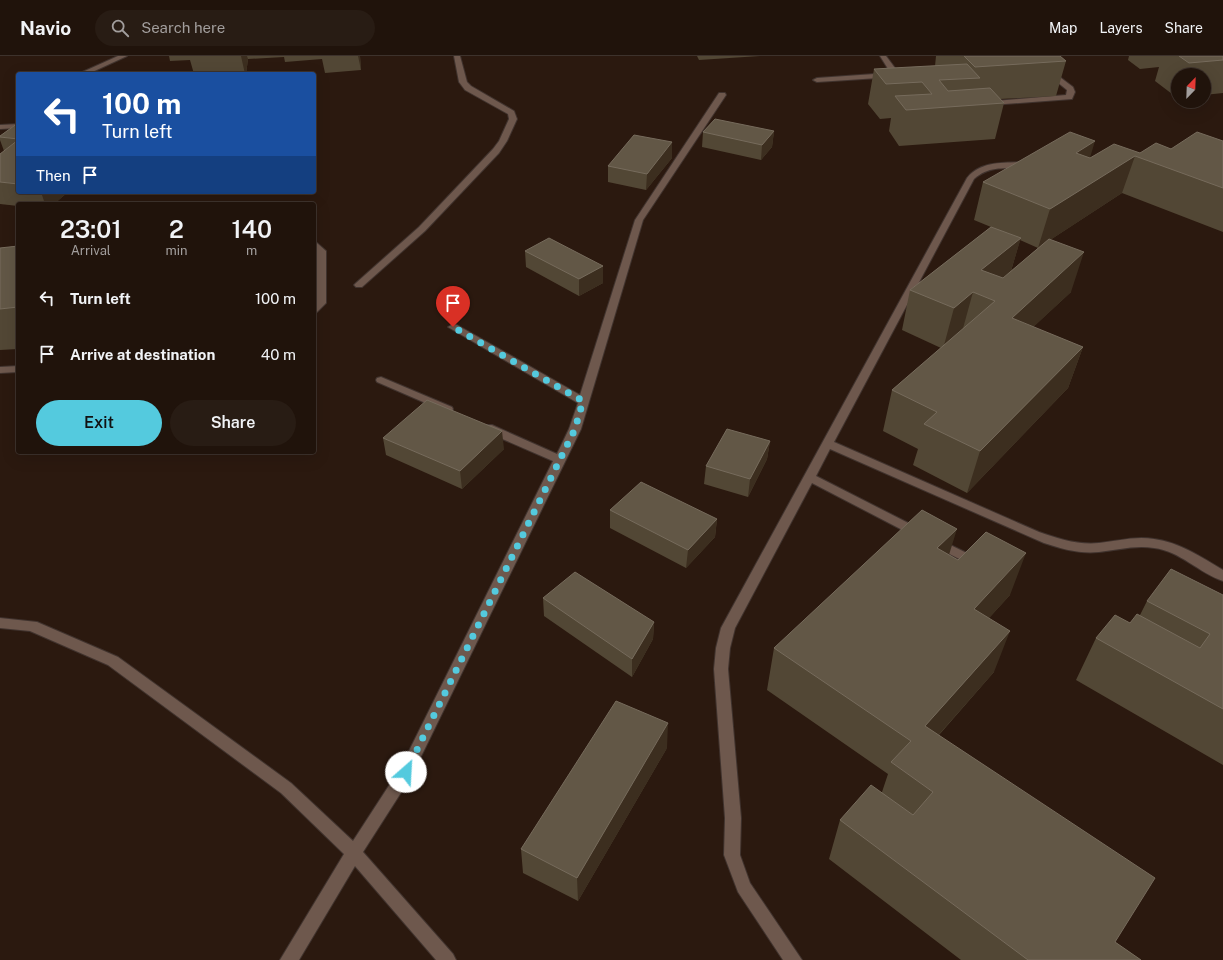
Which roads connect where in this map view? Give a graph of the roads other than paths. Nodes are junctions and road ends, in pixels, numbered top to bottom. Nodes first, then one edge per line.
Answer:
1 (124, 56) edge
2 (457, 56) edge
3 (883, 56) edge
4 (1028, 56) edge
5 (87, 72) edge
6 (817, 80) dead end
7 (722, 95) dead end
8 (995, 103) edge
9 (16, 126) edge
10 (0, 127) edge
11 (1041, 162) edge
12 (316, 247) edge
13 (359, 285) dead end
14 (316, 308) edge
15 (453, 327) dead end
16 (16, 369) edge
17 (0, 370) edge
18 (381, 380) dead end
19 (583, 401) junction
20 (460, 415) edge
21 (481, 425) edge
22 (827, 443) junction
23 (560, 460) junction
24 (809, 477) junction
25 (982, 566) edge
26 (1223, 576) edge
27 (0, 623) edge
28 (354, 853) junction
29 (288, 960) edge
30 (447, 960) edge
31 (793, 960) edge

1 - 5 street
2 - 13 street
3 - 6 street
4 - 8 street
7 - 19 street
9 - 10 street
11 - 22 street
12 - 14 street
15 - 19 street
16 - 17 street
18 - 20 street
19 - 23 street
21 - 23 street
22 - 24 street
22 - 26 street
23 - 28 street
24 - 25 street
24 - 31 street
27 - 28 street
28 - 29 street
28 - 30 street

